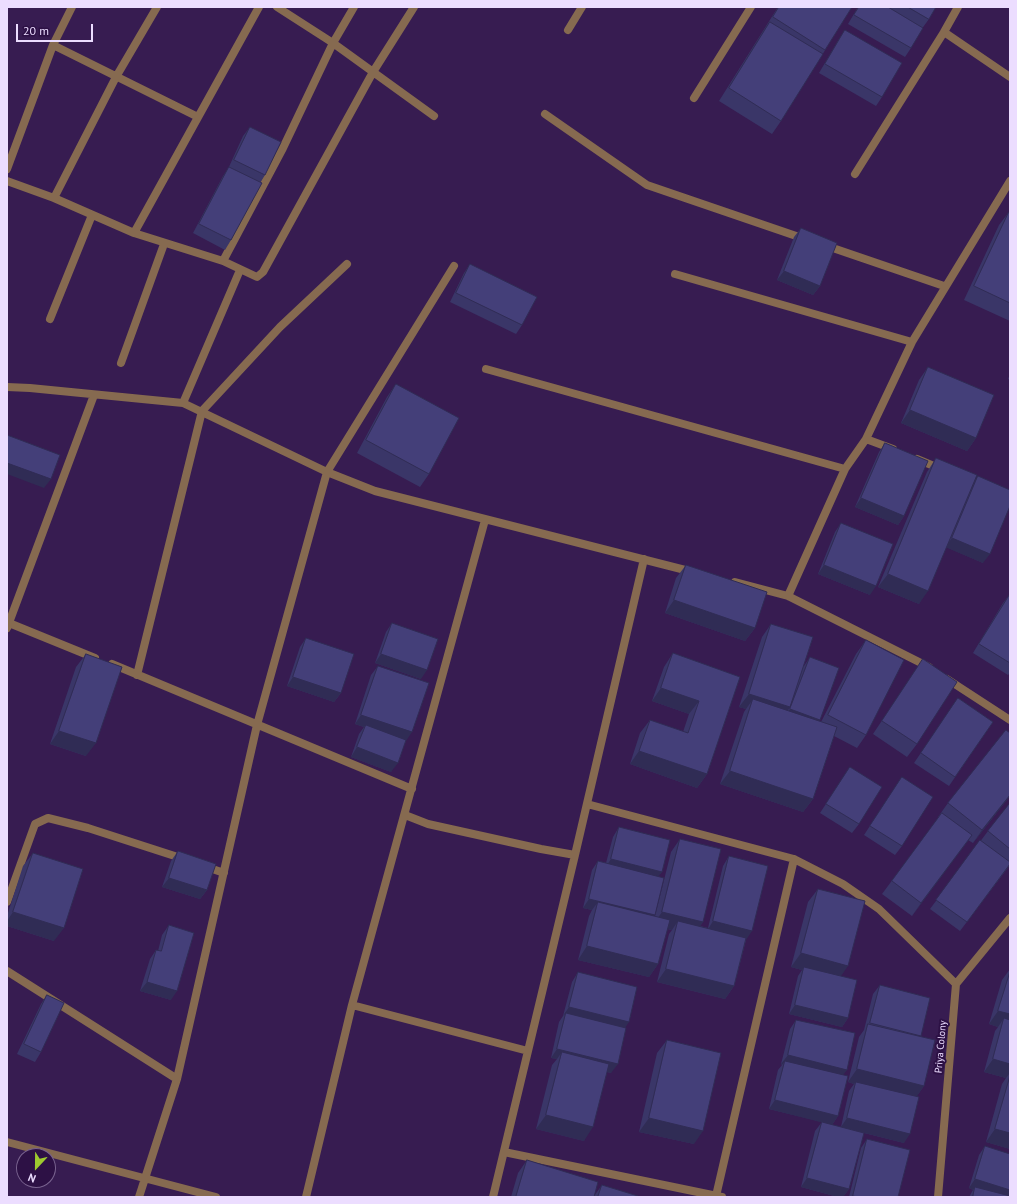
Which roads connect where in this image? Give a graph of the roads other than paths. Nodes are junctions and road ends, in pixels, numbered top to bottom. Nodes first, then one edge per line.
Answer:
1 (72, 7) edge
2 (157, 7) edge
3 (259, 7) edge
4 (276, 7) edge
5 (354, 7) edge
6 (414, 7) edge
7 (582, 7) edge
8 (751, 7) edge
9 (958, 7) edge
10 (568, 30) dead end
11 (944, 32) junction
12 (333, 43) junction
13 (53, 45) junction
14 (373, 72) junction
15 (116, 77) junction
16 (1010, 77) edge
17 (694, 98) dead end
18 (546, 114) dead end
19 (434, 116) dead end
20 (198, 117) junction
21 (7, 169) edge
22 (855, 174) dead end
23 (1010, 181) edge
24 (8, 184) edge
25 (54, 198) junction
26 (92, 215) junction
27 (134, 233) junction
28 (164, 244) junction
29 (223, 262) junction
30 (347, 264) dead end
31 (454, 266) dead end
32 (240, 270) junction
33 (675, 274) dead end
34 (944, 286) junction
35 (50, 319) dead end
36 (912, 342) junction
37 (121, 363) dead end
38 (486, 369) dead end
39 (7, 387) edge
40 (94, 395) junction
41 (183, 403) junction
42 (202, 411) junction
43 (866, 439) junction
44 (845, 469) junction
45 (327, 472) junction
46 (949, 472) edge
47 (485, 520) junction
48 (644, 559) junction
49 (704, 574) edge
50 (727, 580) edge
51 (788, 596) junction
52 (8, 626) edge
53 (137, 674) junction
54 (1010, 720) edge
55 (257, 724) junction
56 (412, 789) junction
57 (587, 804) junction
58 (405, 814) junction
59 (576, 854) junction
60 (794, 859) junction
61 (224, 873) junction
62 (7, 902) edge
63 (1010, 918) edge
64 (7, 971) edge
65 (956, 984) junction
66 (352, 1005) junction
67 (528, 1051) junction
68 (177, 1079) junction
69 (7, 1142) edge
70 (504, 1152) junction
71 (146, 1178) junction
72 (719, 1196) edge
73 (138, 1197) edge
74 (216, 1197) edge
75 (306, 1197) edge
76 (493, 1197) edge
77 (938, 1197) edge

1 - 13 street
2 - 15 street
3 - 20 street
4 - 12 street
5 - 12 street
6 - 14 street
7 - 10 street
8 - 17 street
9 - 11 street
11 - 16 street
11 - 22 street
12 - 14 street
12 - 29 street
13 - 15 street
13 - 21 street
14 - 19 street
14 - 32 street
15 - 20 street
15 - 25 street
18 - 34 street
20 - 27 street
23 - 34 street
24 - 25 street
25 - 26 street
26 - 27 street
26 - 35 street
27 - 28 street
28 - 29 street
28 - 37 street
29 - 32 street
30 - 42 street
31 - 45 street
32 - 41 street
33 - 36 street
34 - 36 street
36 - 43 street
38 - 44 street
39 - 40 street
40 - 41 street
40 - 52 street
41 - 42 street
42 - 45 street
42 - 53 street
43 - 44 street
43 - 46 street
44 - 51 street
45 - 47 street
45 - 55 street
47 - 48 street
47 - 56 street
48 - 49 street
48 - 57 street
50 - 51 street
51 - 54 street
52 - 53 street
53 - 55 street
55 - 56 street
55 - 61 street
56 - 58 street
57 - 59 street
57 - 60 street
58 - 59 street
58 - 66 street
59 - 67 street
60 - 65 street
60 - 72 street
61 - 62 street
61 - 68 street
63 - 65 street
64 - 68 street
65 - 77 street, Priya Colony
66 - 67 street
66 - 75 street
67 - 70 street
68 - 71 street
69 - 71 street
70 - 72 street
70 - 76 street
71 - 73 street
71 - 74 street

